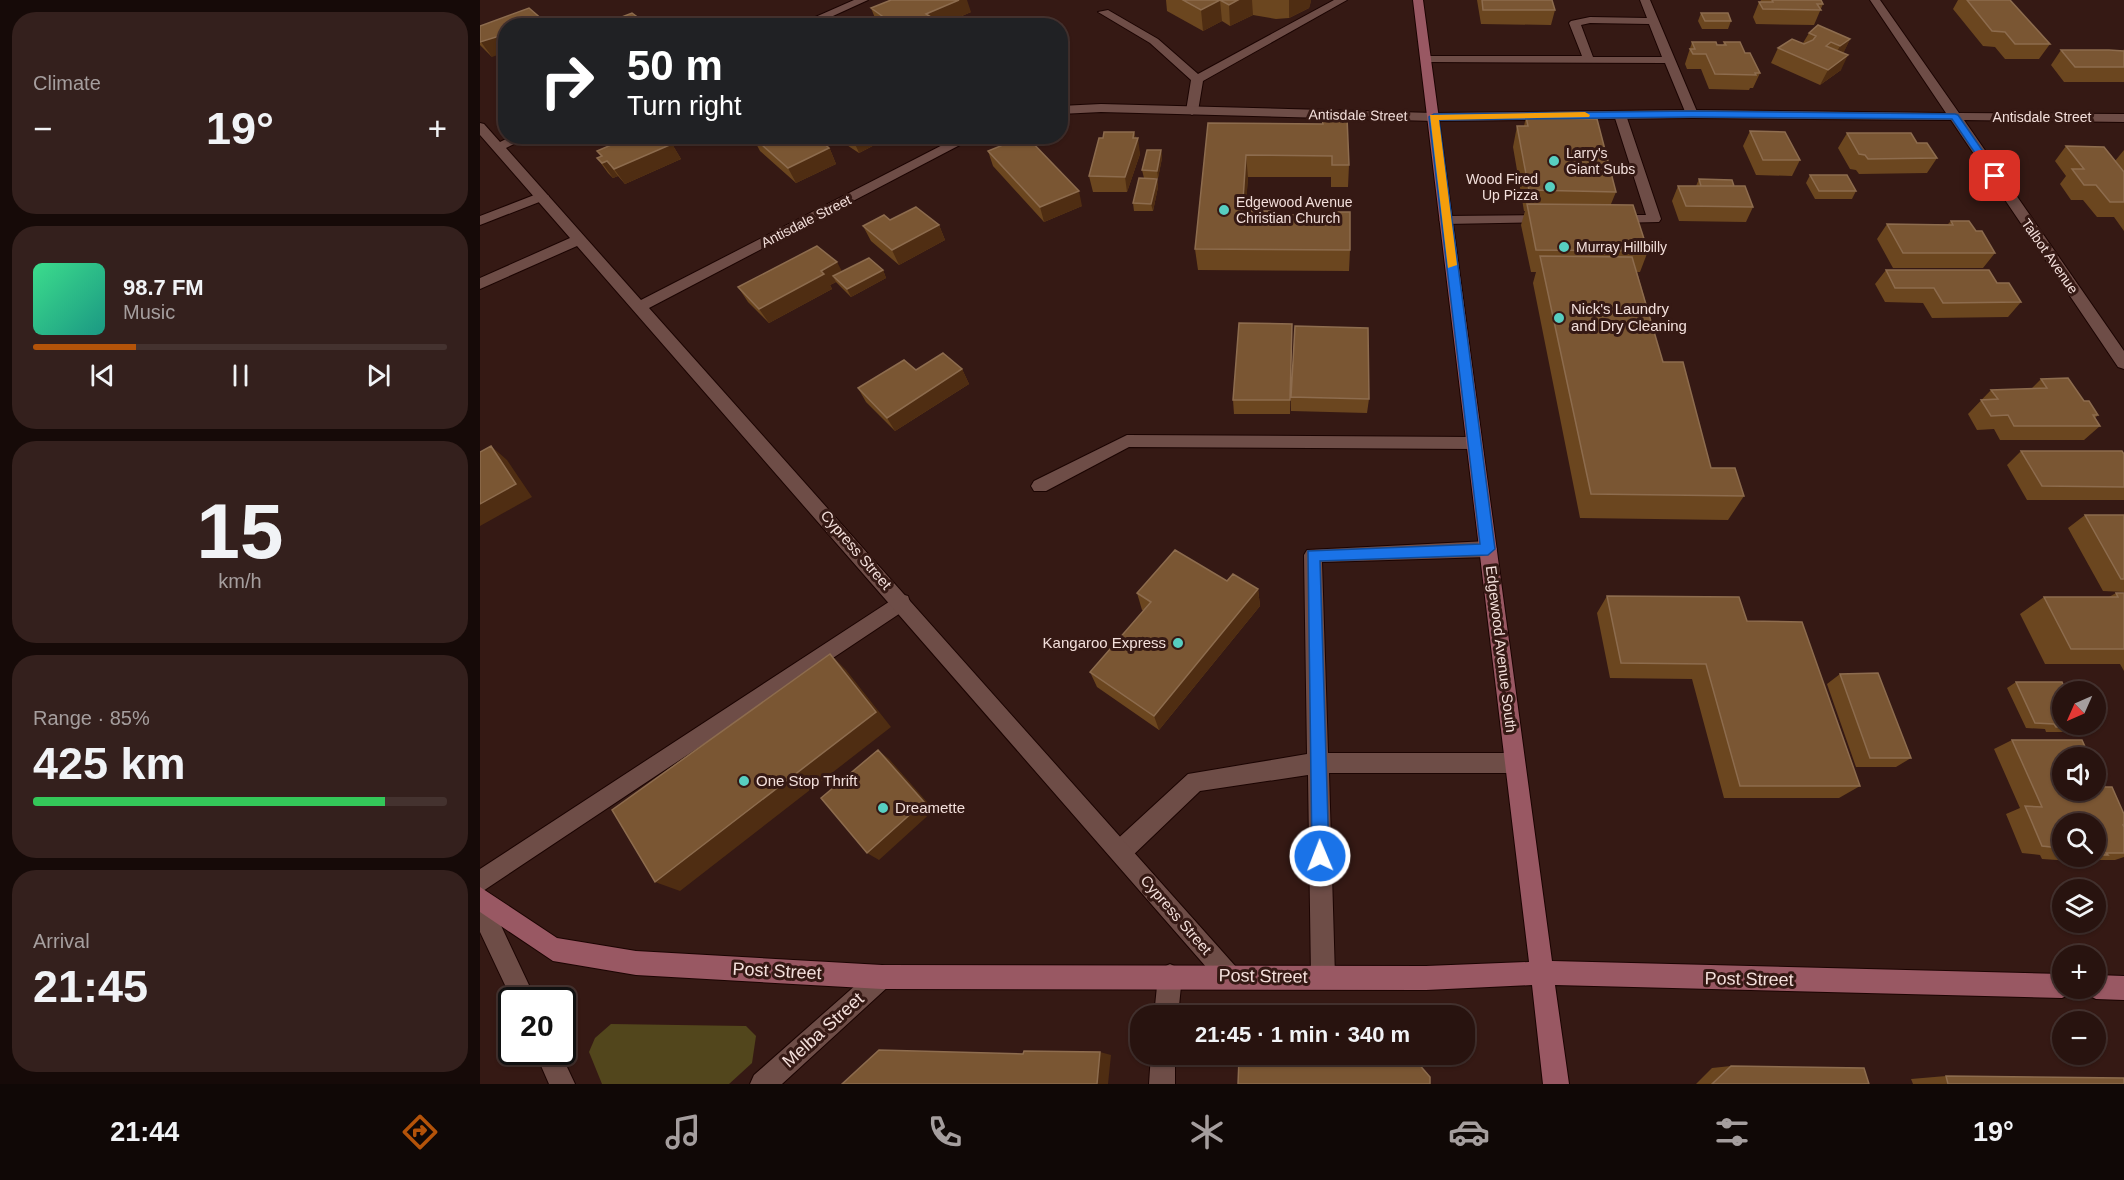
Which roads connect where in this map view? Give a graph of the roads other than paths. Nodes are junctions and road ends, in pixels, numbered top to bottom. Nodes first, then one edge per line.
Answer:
1 (863, 0) edge
2 (1342, 0) edge
3 (1418, 0) edge
4 (1645, 0) edge
5 (1875, 0) edge
6 (1104, 12) dead end
7 (819, 18) edge
8 (1652, 21) junction
9 (1426, 59) junction
10 (1589, 60) junction
11 (1667, 60) junction
12 (1197, 79) junction
13 (1068, 110) edge
14 (1191, 111) junction
15 (1692, 114) junction
16 (1620, 115) junction
17 (1434, 117) junction
18 (1955, 117) junction
19 (2124, 118) edge
20 (480, 126) edge
21 (505, 144) edge
22 (955, 144) edge
23 (498, 147) junction
24 (542, 196) junction
25 (1561, 219) edge
26 (1596, 219) edge
27 (1446, 220) junction
28 (480, 221) edge
29 (580, 239) junction
30 (480, 284) edge
31 (641, 306) junction
32 (2124, 363) edge
33 (1474, 443) junction
34 (1040, 486) dead end
35 (1488, 549) junction
36 (901, 602) junction
37 (1318, 763) junction
38 (1515, 763) junction
39 (1121, 851) junction
40 (480, 882) edge
41 (480, 898) edge
42 (480, 906) edge
43 (1542, 973) junction
44 (1170, 976) junction
45 (1229, 976) junction
46 (882, 977) junction
47 (1323, 977) junction
48 (2052, 986) edge
49 (518, 987) edge
50 (2106, 987) edge
51 (2124, 988) edge
52 (1167, 1005) edge
53 (553, 1065) edge
54 (1162, 1065) edge
55 (562, 1084) edge
56 (763, 1084) edge
57 (1162, 1084) edge
58 (1556, 1084) edge

1 - 7 street
2 - 12 street
3 - 9 main road, Edgewood Avenue South
4 - 8 street
5 - 18 street, Talbot Avenue
6 - 12 street
8 - 10 street
8 - 11 street
9 - 10 street
9 - 17 main road, Edgewood Avenue South
10 - 11 street
11 - 15 street
12 - 14 street
13 - 14 street, Antisdale Street
14 - 17 street, Antisdale Street
15 - 16 street, Antisdale Street
15 - 18 street, Antisdale Street
16 - 17 street, Antisdale Street
16 - 26 street
17 - 27 main road, Edgewood Avenue South
18 - 19 street, Antisdale Street
18 - 32 street, Talbot Avenue
20 - 23 street, Cypress Street
21 - 23 street
22 - 31 street, Antisdale Street
23 - 24 street, Cypress Street
24 - 28 street
24 - 29 street, Cypress Street
25 - 27 street
27 - 33 main road, Edgewood Avenue South
29 - 30 street
29 - 31 street, Cypress Street
31 - 36 street, Cypress Street
33 - 34 street
33 - 35 main road, Edgewood Avenue South
35 - 37 street
35 - 38 main road, Edgewood Avenue South
36 - 39 street, Cypress Street
36 - 40 street
37 - 38 street
37 - 39 street
37 - 47 street
38 - 43 main road, Edgewood Avenue South
39 - 45 street, Cypress Street
41 - 46 main road, Post Street
42 - 49 street
43 - 47 main road, Post Street
43 - 48 main road, Post Street
43 - 58 main road, Edgewood Avenue South
44 - 45 main road, Post Street
44 - 46 main road, Post Street
44 - 52 street
45 - 47 main road, Post Street
46 - 56 street, Melba Street
50 - 51 main road
53 - 55 street
54 - 57 street

